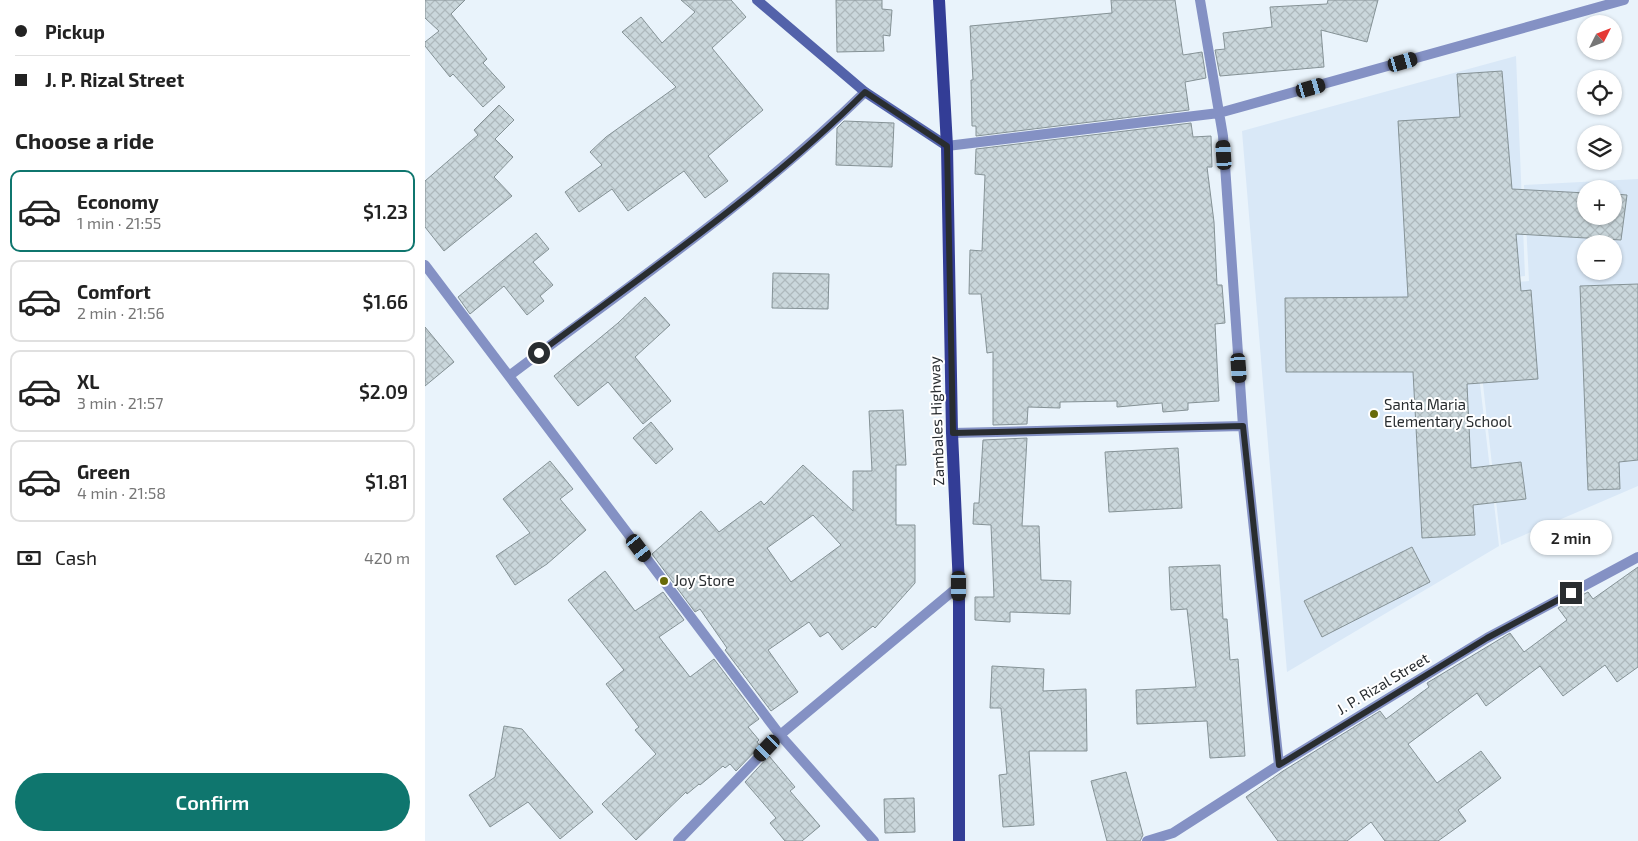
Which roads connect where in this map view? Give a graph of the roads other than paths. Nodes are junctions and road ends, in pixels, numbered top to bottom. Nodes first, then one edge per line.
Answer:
1 (757, 0) edge
2 (939, 0) edge
3 (1200, 0) edge
4 (1624, 0) edge
5 (865, 92) junction
6 (1219, 113) junction
7 (947, 146) junction
8 (425, 265) edge
9 (509, 376) junction
10 (1243, 426) junction
11 (953, 433) junction
12 (1638, 558) edge
13 (959, 586) junction
14 (780, 735) junction
15 (1279, 765) junction
16 (678, 841) edge
17 (874, 841) edge
18 (959, 841) edge
19 (1147, 841) edge

1 - 5 street
2 - 7 main road, Zambales Highway
3 - 6 street
4 - 6 street
5 - 7 street
5 - 9 street
6 - 7 street
6 - 10 street
7 - 11 main road, Zambales Highway
8 - 9 street
9 - 14 street
10 - 11 street
10 - 15 street
11 - 13 main road, Zambales Highway
12 - 15 street, J. P. Rizal Street
13 - 14 street
13 - 18 main road, Zambales Highway
14 - 16 street
14 - 17 street
15 - 19 street, J. P. Rizal Street

